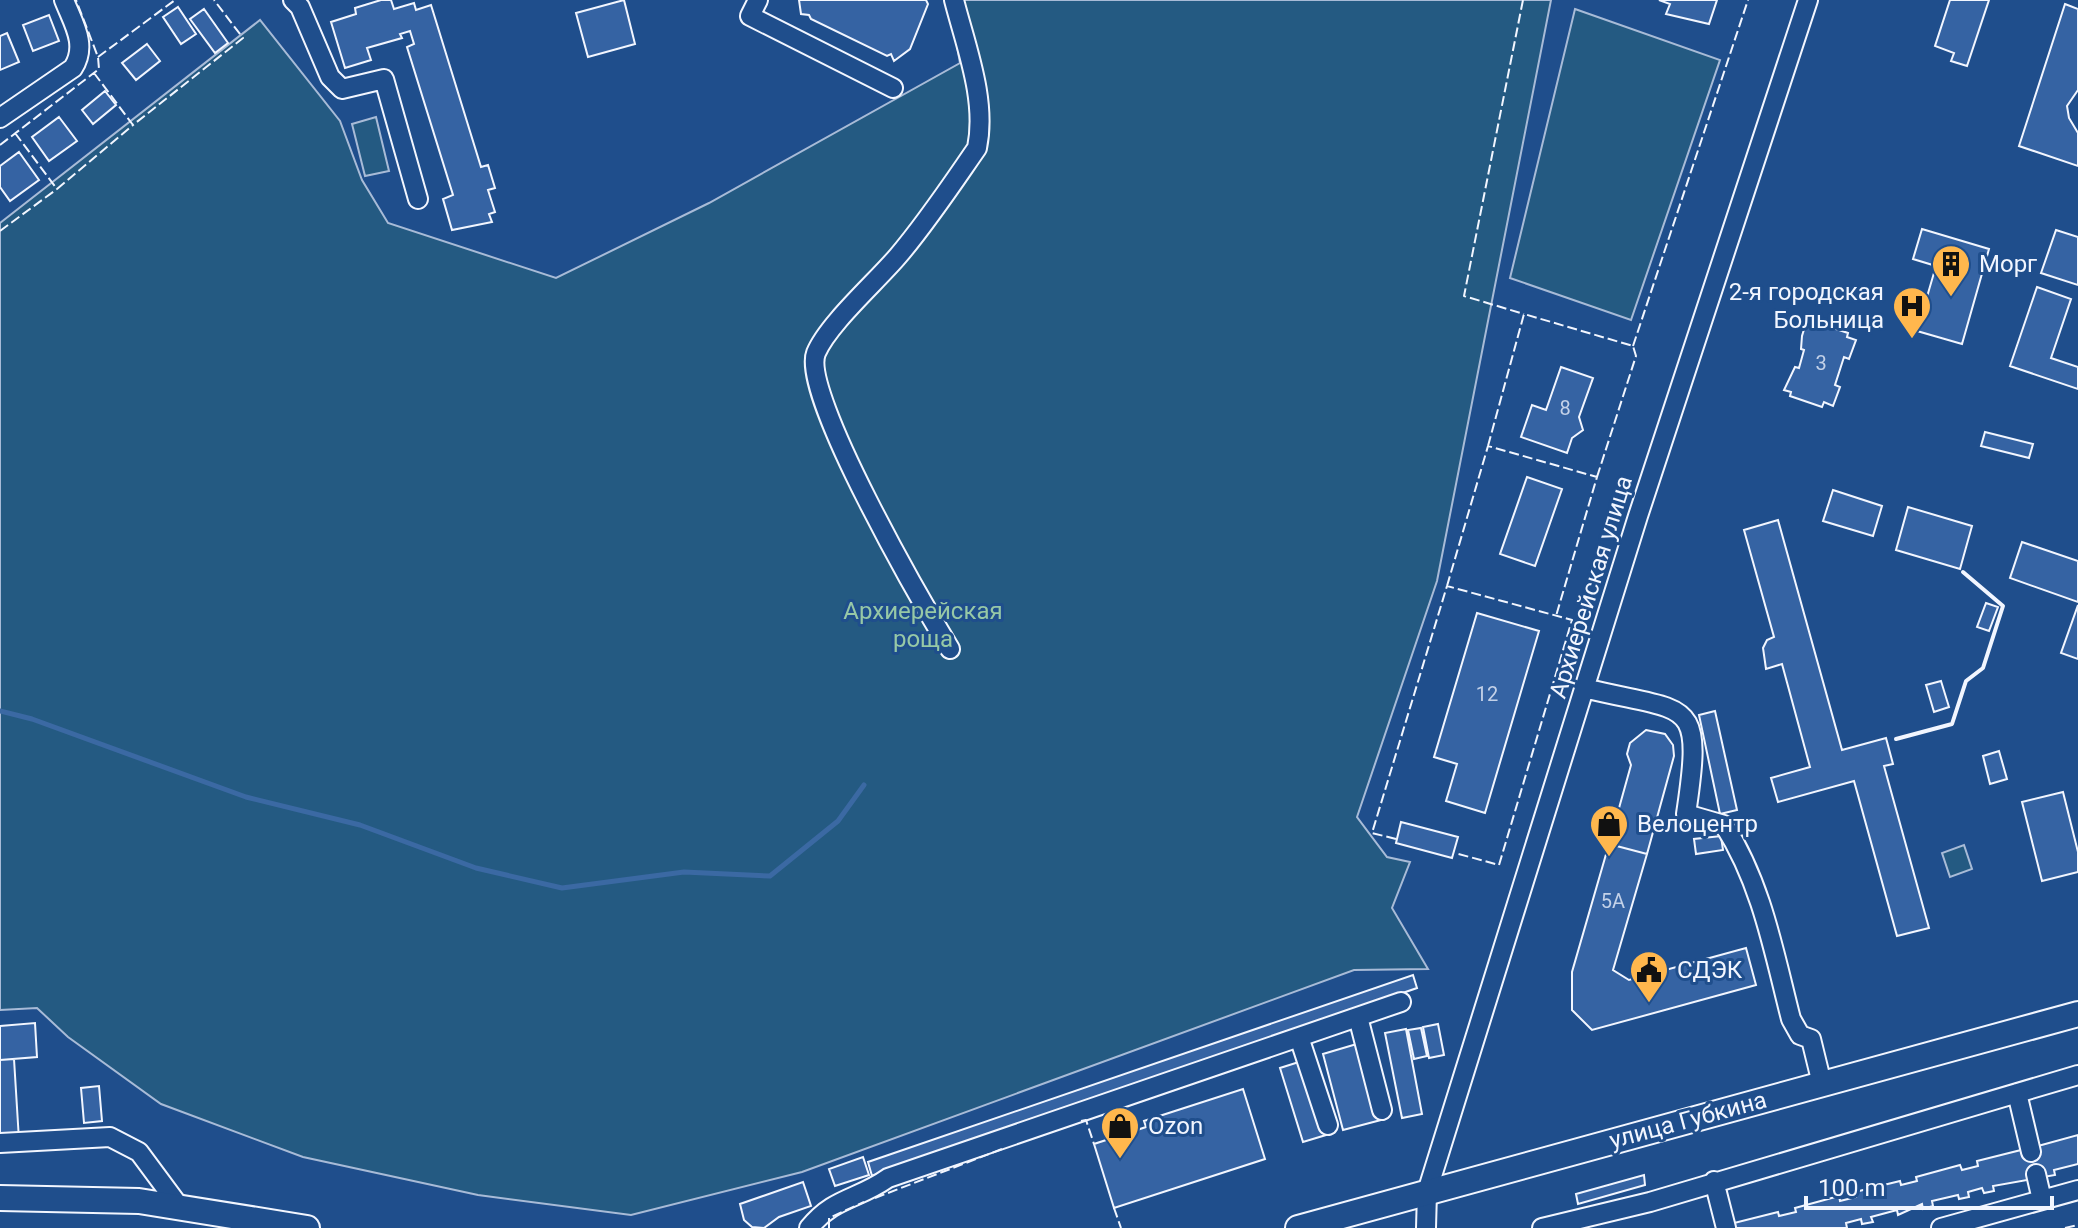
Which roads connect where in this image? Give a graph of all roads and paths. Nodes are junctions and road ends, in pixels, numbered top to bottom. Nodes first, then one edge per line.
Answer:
1 (64, 0) edge
2 (293, 0) edge
3 (758, 0) edge
4 (954, 0) edge
5 (1808, 0) edge
6 (893, 88) dead end
7 (0, 118) edge
8 (418, 199) dead end
9 (950, 649) dead end
10 (1584, 688) junction
11 (1401, 1002) dead end
12 (2078, 1014) edge
13 (1358, 1017) junction
14 (1299, 1037) junction
15 (2078, 1075) edge
16 (1822, 1084) junction
17 (2017, 1093) junction
18 (1382, 1110) dead end
19 (1328, 1125) dead end
20 (0, 1143) edge
21 (2031, 1152) dead end
22 (2036, 1174) dead end
23 (1714, 1181) junction
24 (2078, 1190) edge
25 (1427, 1192) junction
26 (0, 1198) edge
27 (2042, 1200) junction
28 (179, 1206) junction
29 (307, 1228) edge
30 (809, 1228) edge
31 (1298, 1228) edge
32 (1426, 1228) edge
33 (1542, 1228) edge
34 (1726, 1228) edge
35 (1941, 1228) edge

1 - 7 street
2 - 8 street
3 - 6 street
4 - 9 street
5 - 10 street, Архиерейская улица
10 - 16 street
10 - 25 street, Архиерейская улица
11 - 13 street
12 - 16 main road, улица Губкина
13 - 14 street
13 - 18 street
14 - 19 street
14 - 30 street
15 - 17 street
16 - 25 main road, улица Губкина
17 - 21 street
17 - 23 street
20 - 28 street
22 - 27 street
23 - 33 street
23 - 34 street
24 - 27 street
25 - 31 main road, улица Губкина
25 - 32 street, Архиерейская улица
26 - 28 main road
27 - 35 street
28 - 29 main road

